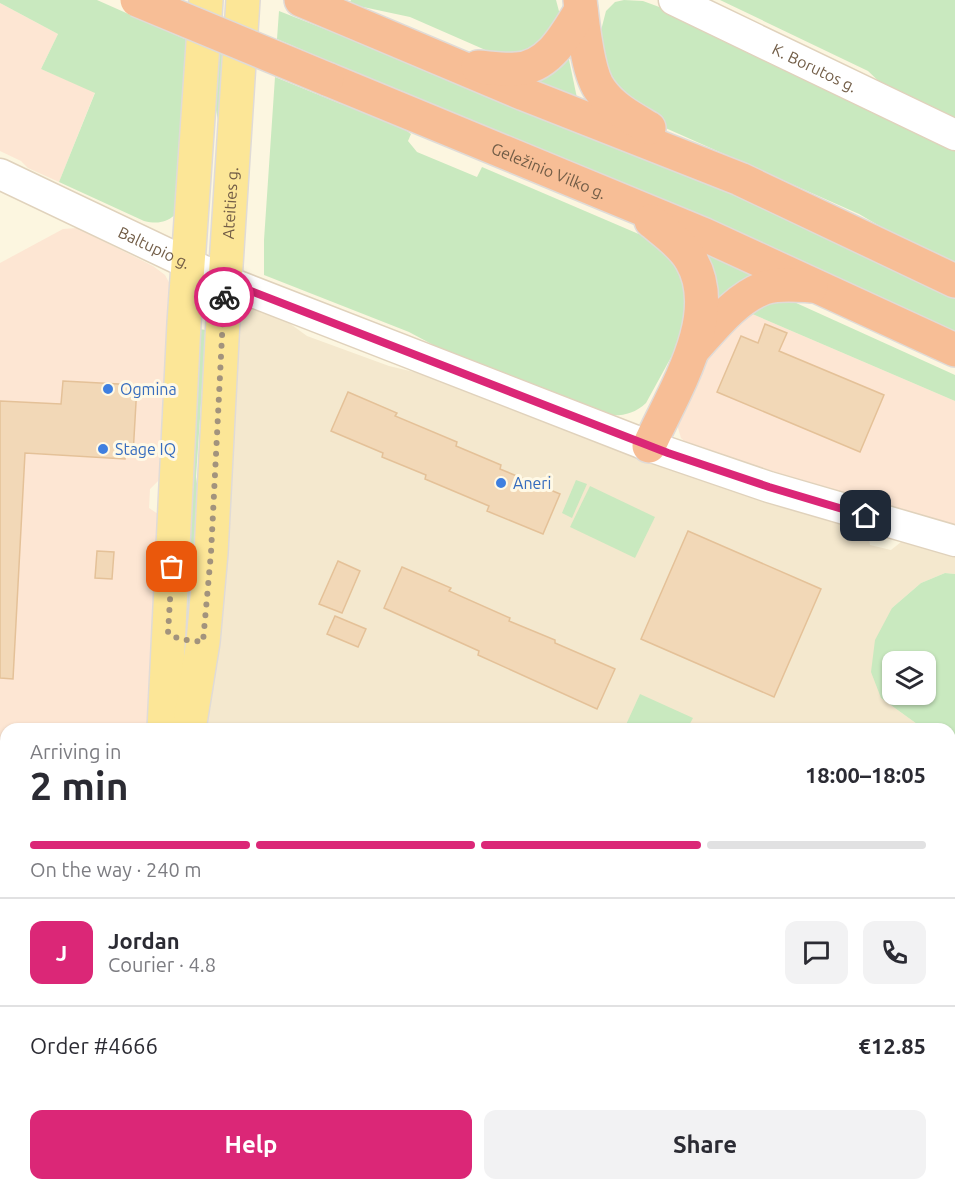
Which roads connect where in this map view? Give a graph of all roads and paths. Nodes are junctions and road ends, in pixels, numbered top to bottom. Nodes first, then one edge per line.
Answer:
1 (137, 0) edge
2 (206, 0) edge
3 (243, 0) edge
4 (301, 0) edge
5 (674, 0) edge
6 (580, 5) edge
7 (460, 67) junction
8 (955, 135) edge
9 (0, 174) edge
10 (740, 179) junction
11 (636, 207) junction
12 (188, 264) junction
13 (225, 281) junction
14 (955, 281) edge
15 (821, 287) junction
16 (693, 350) junction
17 (955, 350) edge
18 (649, 446) junction
19 (955, 541) edge
20 (168, 633) junction
21 (203, 642) junction
22 (164, 723) edge
23 (190, 723) edge

1 - 11 highway, Geležinio Vilko g., bridge
2 - 12 main road
3 - 13 main road, Ateities g.
4 - 7 highway
5 - 8 street, K. Borutos g.
6 - 7 highway
6 - 10 highway
7 - 10 highway
9 - 12 street, Baltupio g.
10 - 14 highway
11 - 15 highway, Geležinio Vilko g.
11 - 16 highway
12 - 13 street, Baltupio g.
12 - 20 main road
13 - 18 street, Baltupio g.
13 - 21 main road, Ateities g.
15 - 16 highway
15 - 17 highway, Geležinio Vilko g.
16 - 18 highway
18 - 19 street, Baltupio g.
20 - 21 main road
20 - 22 main road
21 - 23 main road, Ateities g.

